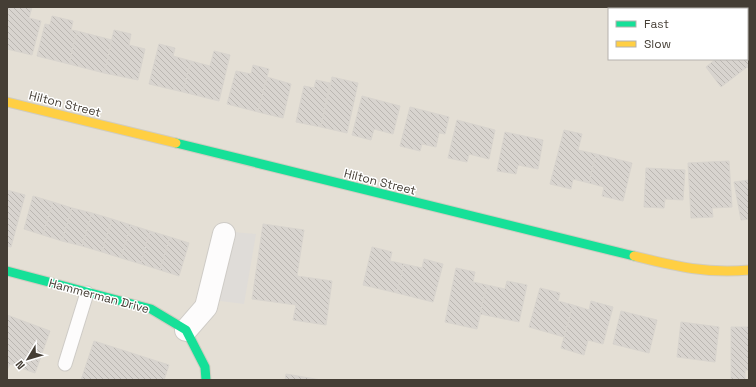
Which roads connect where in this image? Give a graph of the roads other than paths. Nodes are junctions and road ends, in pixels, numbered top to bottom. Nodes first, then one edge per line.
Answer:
1 (7, 102) edge
2 (224, 234) dead end
3 (749, 270) edge
4 (7, 271) edge
5 (87, 293) junction
6 (186, 330) junction
7 (65, 364) dead end
8 (206, 380) edge

1 - 3 street, Hilton Street
2 - 6 street
4 - 5 street, Hammerman Drive
5 - 6 street, Hammerman Drive
5 - 7 lane
6 - 8 street

